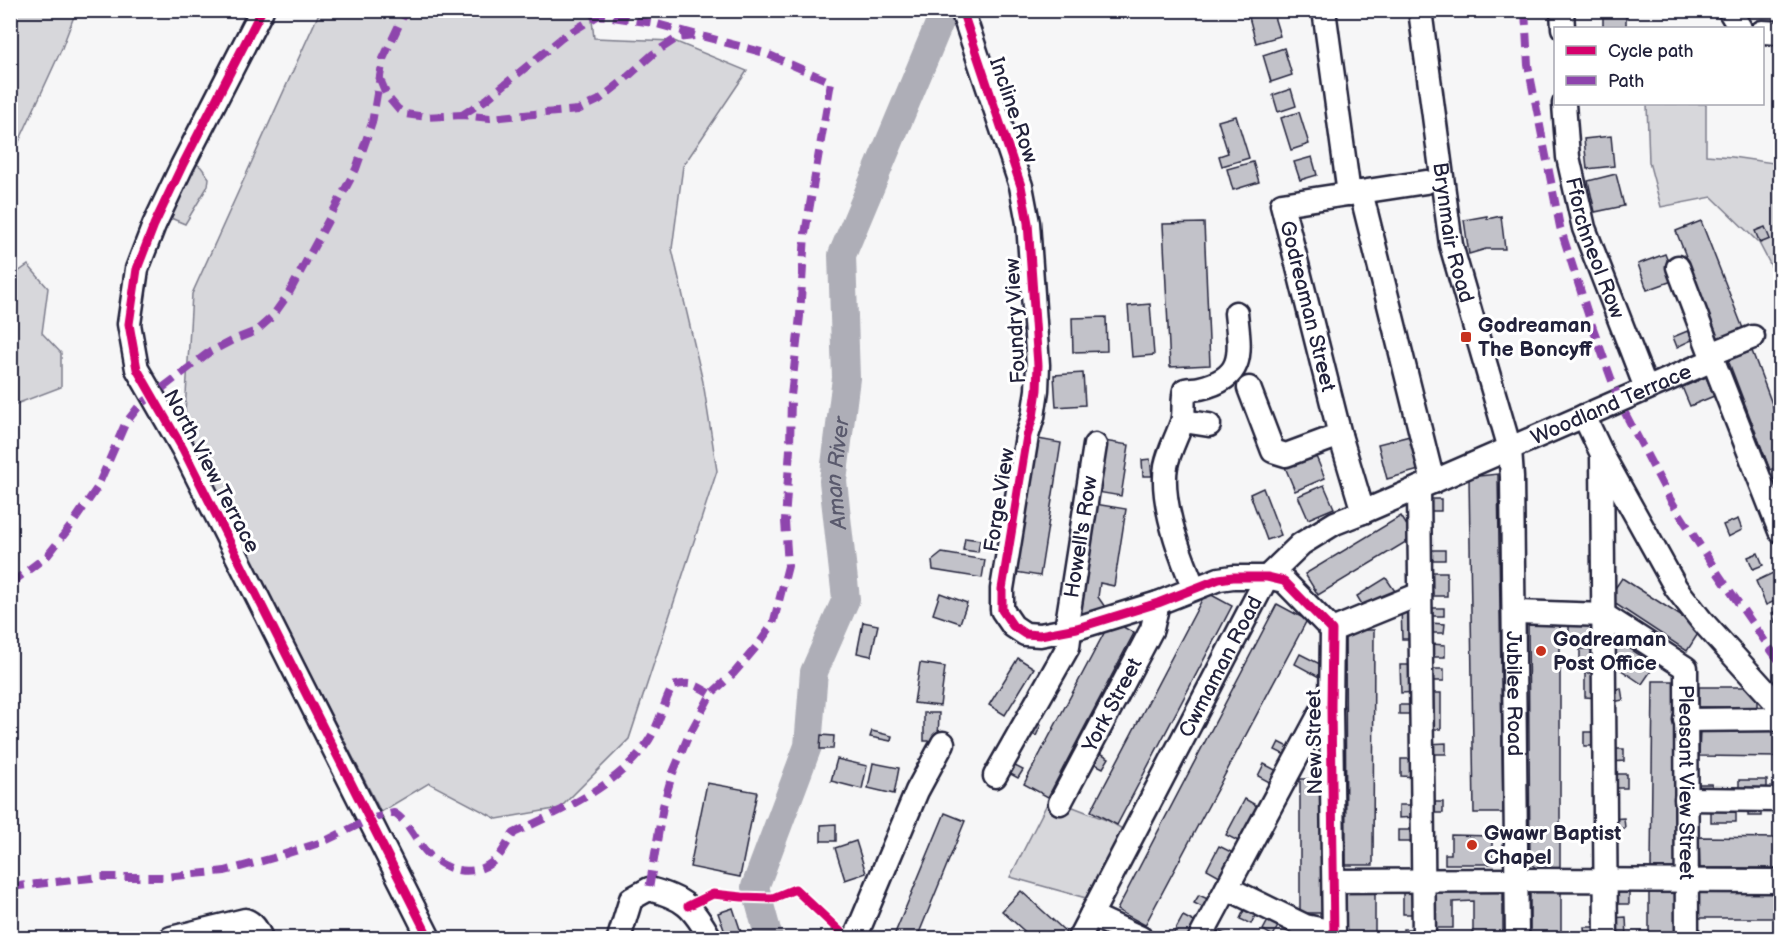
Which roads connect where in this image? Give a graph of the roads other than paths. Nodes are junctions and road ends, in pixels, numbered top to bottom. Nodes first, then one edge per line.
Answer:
1 (262, 10) edge
2 (962, 10) edge
3 (1324, 10) edge
4 (1420, 10) edge
5 (1562, 10) edge
6 (1729, 10) edge
7 (1563, 27) edge
8 (1739, 27) edge
9 (1764, 32) edge
10 (1780, 33) edge
11 (1564, 105) edge
12 (1426, 182) dead end
13 (1355, 193) junction
14 (1029, 223) joint
15 (1678, 267) dead end
16 (1236, 313) dead end
17 (1753, 337) dead end
18 (1712, 357) junction
19 (1249, 388) dead end
20 (1646, 388) junction
21 (1584, 416) junction
22 (1033, 417) joint
23 (1183, 420) junction
24 (1209, 425) dead end
25 (1340, 435) junction
26 (1095, 445) dead end
27 (1510, 449) junction
28 (1602, 454) junction
29 (1426, 485) junction
30 (1364, 512) junction
31 (1780, 531) edge
32 (1267, 577) junction
33 (1194, 588) junction
34 (1420, 594) junction
35 (1158, 603) junction
36 (1514, 612) junction
37 (1604, 615) junction
38 (1066, 630) junction
39 (1332, 630) junction
40 (1331, 707) junction
41 (1780, 707) edge
42 (1780, 719) edge
43 (1685, 720) junction
44 (943, 743) dead end
45 (995, 776) dead end
46 (1686, 799) junction
47 (1780, 800) edge
48 (1060, 803) dead end
49 (1517, 880) junction
50 (1606, 880) junction
51 (1334, 881) junction
52 (1424, 881) junction
53 (1687, 881) junction
54 (1780, 881) edge
55 (1227, 888) junction
56 (1091, 915) junction
57 (1334, 935) edge
58 (171, 939) edge
59 (261, 939) edge
60 (429, 939) edge
61 (619, 939) edge
62 (710, 939) edge
63 (855, 939) edge
64 (1079, 939) edge
65 (1141, 939) edge
66 (1200, 939) edge
67 (1424, 939) edge
68 (1517, 939) edge
69 (1606, 939) edge
70 (1687, 939) edge

1 - 60 street, North View Terrace
2 - 14 street, Incline Row
3 - 13 street
4 - 27 street, Brynmair Road
5 - 7 street
6 - 8 street
9 - 10 street
11 - 20 street, Fforchneol Row
12 - 13 street, Godreaman Street
13 - 25 street, Godreaman Street
13 - 29 street
14 - 22 street, Foundry View
15 - 18 street, Woodland Terrace
16 - 23 street
17 - 18 street
18 - 20 street, Woodland Terrace
18 - 31 street, Woodland Terrace
19 - 25 street
20 - 21 street, Woodland Terrace
21 - 27 street, Woodland Terrace
21 - 28 street
22 - 38 street, Forge View
23 - 24 street
23 - 33 street
25 - 30 street, Godreaman Street
26 - 38 street, Howell's Row
27 - 29 street, Cwmaman Road
27 - 36 street, Jubilee Road
28 - 37 street
28 - 41 street
29 - 30 street, Cwmaman Road
29 - 34 street
30 - 32 street, Cwmaman Road
32 - 33 street
32 - 39 street
32 - 56 street, Cwmaman Road
33 - 35 street
34 - 39 street
34 - 52 street
35 - 38 street
35 - 48 street, York Street
36 - 37 street
36 - 49 street, Jubilee Road
37 - 43 street, Pleasant View Street
37 - 50 street
38 - 45 street, Howell's Row
39 - 40 street, New Street
40 - 51 street, New Street
40 - 55 street
42 - 43 street
43 - 46 street, Pleasant View Street
44 - 63 street
46 - 47 street
46 - 53 street, Pleasant View Street
49 - 50 street
49 - 52 street
49 - 68 street, Jubilee Road
50 - 53 street
50 - 69 street
51 - 52 street
51 - 57 street, New Street
52 - 67 street
53 - 54 street
53 - 70 street, Pleasant View Street
55 - 57 street
55 - 66 street
56 - 64 street, Cwmaman Road
56 - 65 street
58 - 59 street
61 - 62 street

